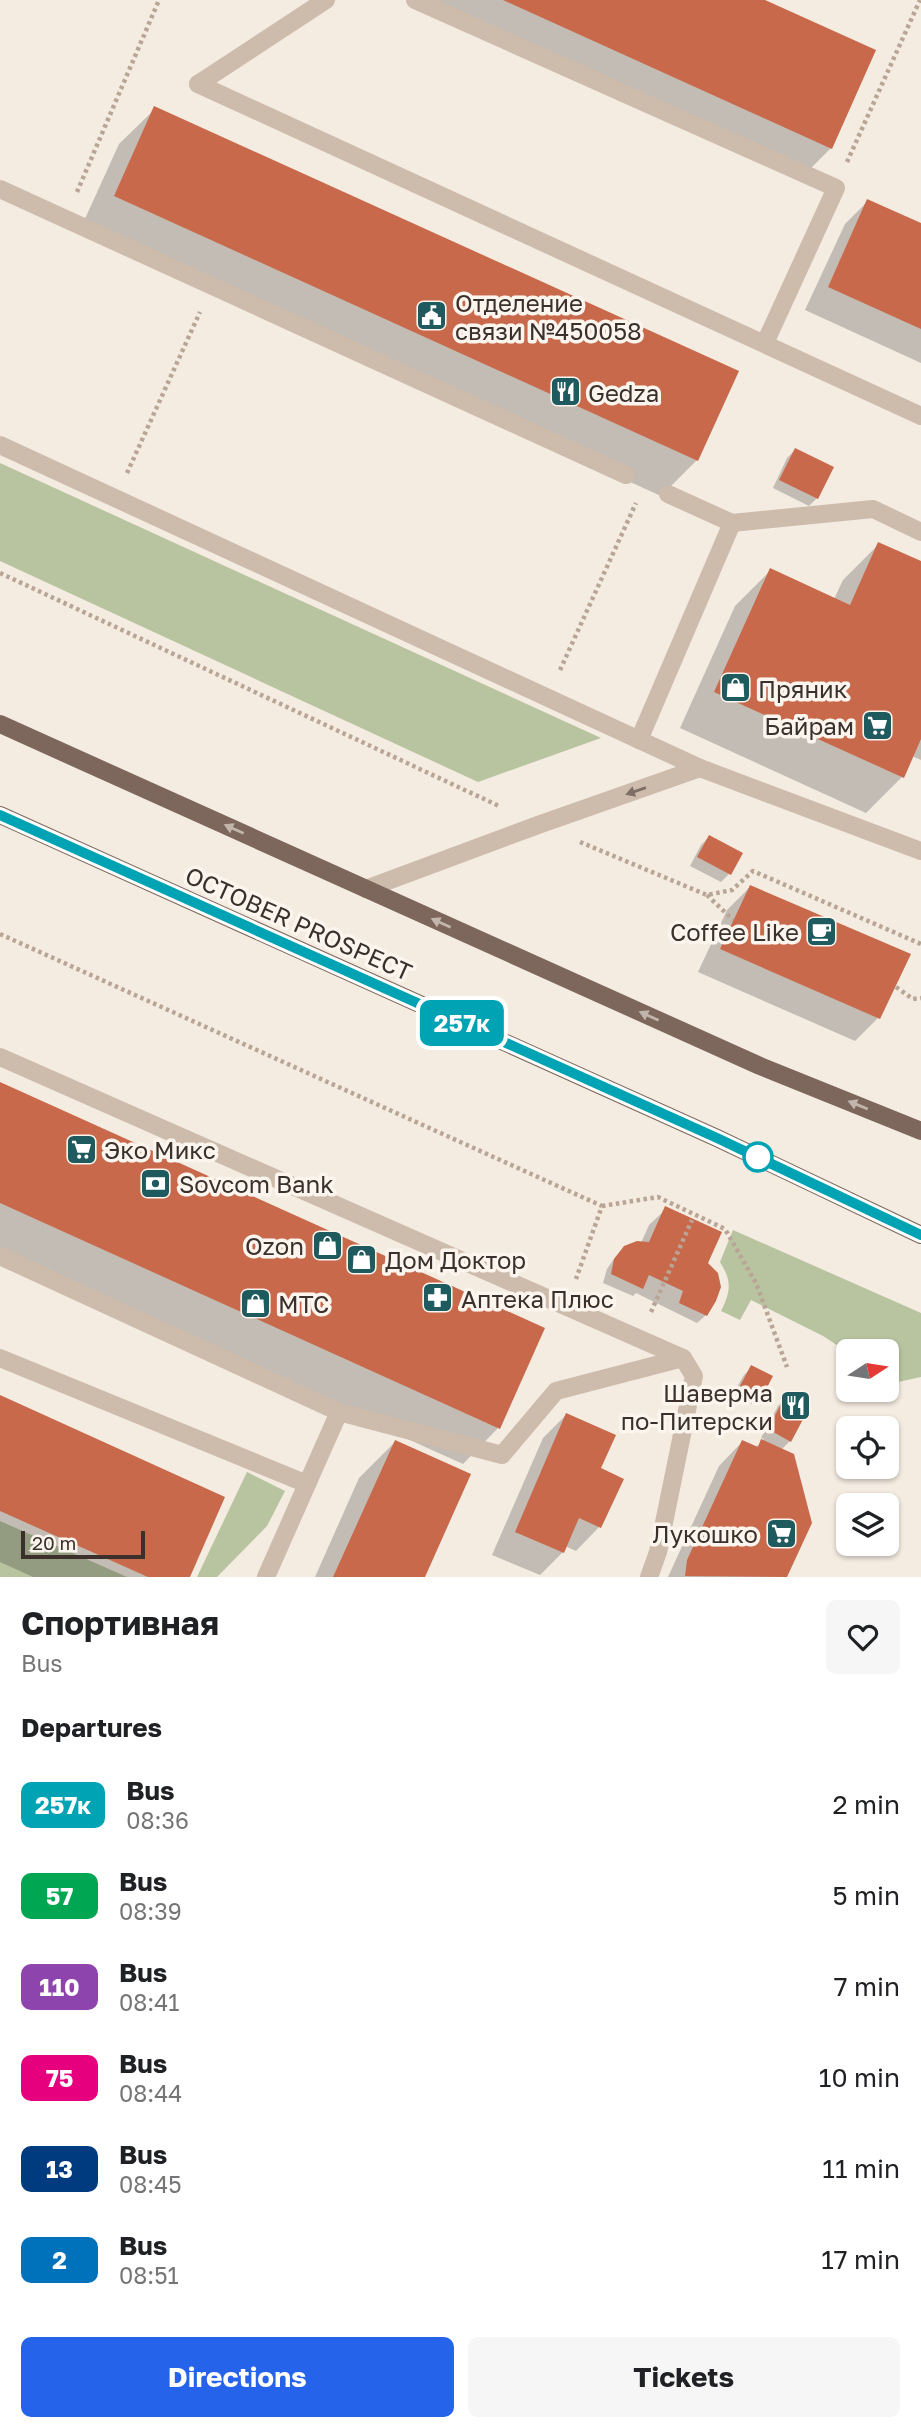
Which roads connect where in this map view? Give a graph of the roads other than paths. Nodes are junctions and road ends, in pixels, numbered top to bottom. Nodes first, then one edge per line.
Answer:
1 (326, 0) edge
2 (415, 0) edge
3 (0, 189) edge
4 (765, 343) junction
5 (921, 416) edge
6 (0, 445) edge
7 (626, 475) dead end
8 (668, 494) dead end
9 (732, 523) junction
10 (921, 532) edge
11 (0, 724) edge
12 (639, 740) junction
13 (700, 768) junction
14 (0, 815) edge
15 (921, 851) edge
16 (366, 889) junction
17 (0, 1058) edge
18 (921, 1131) edge
19 (921, 1235) edge
20 (0, 1256) edge
21 (0, 1358) edge
22 (684, 1358) junction
23 (339, 1412) junction
24 (307, 1485) junction
25 (266, 1577) edge
26 (649, 1577) edge

1 - 4 street
2 - 4 street
3 - 7 street
4 - 5 street
6 - 12 street
8 - 9 street
9 - 10 street
9 - 12 street
16 -> 11 main road
12 - 13 street
13 - 15 street
13 -> 16 street
14 - 19 main road, OCTOBER PROSPECT
18 -> 16 main road
17 - 22 street
20 - 23 street
21 - 24 street
22 - 23 street
22 - 26 street
23 - 24 street
24 - 25 street

